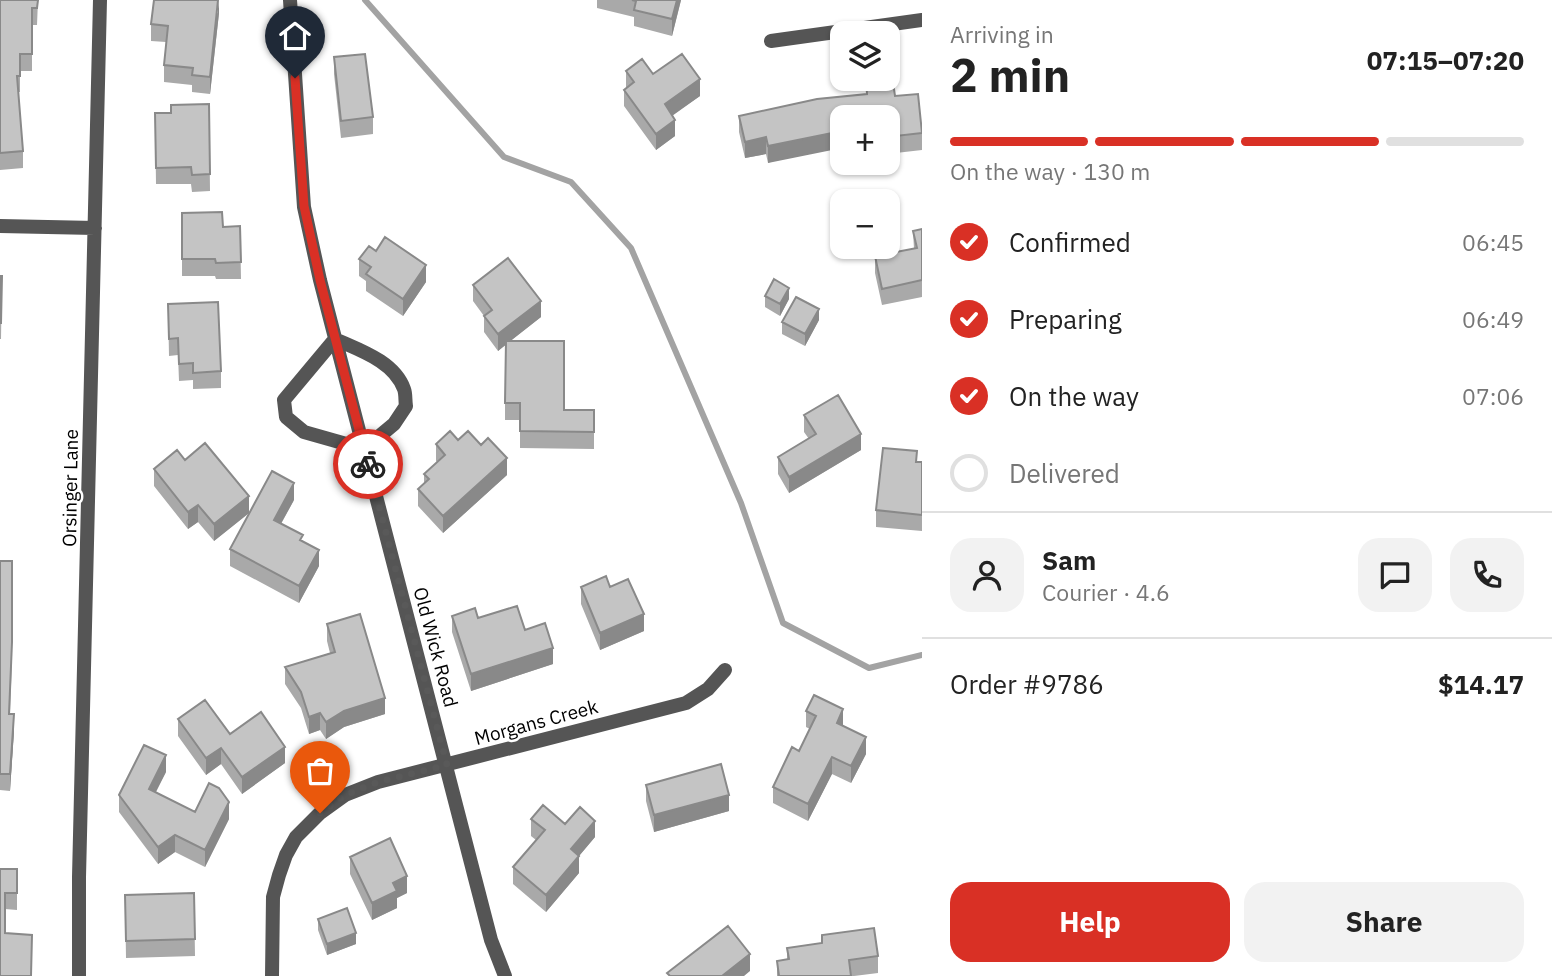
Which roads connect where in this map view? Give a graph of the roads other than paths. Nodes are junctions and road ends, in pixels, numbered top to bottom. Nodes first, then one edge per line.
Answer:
1 (100, 0) edge
2 (290, 0) edge
3 (922, 20) edge
4 (771, 41) dead end
5 (0, 226) edge
6 (95, 228) junction
7 (335, 339) junction
8 (364, 449) junction
9 (725, 670) dead end
10 (447, 765) junction
11 (79, 976) edge
12 (272, 976) edge
13 (505, 976) edge

1 - 6 street, Orsinger Lane
2 - 7 street, Old Wick Road
3 - 4 street
5 - 6 street
6 - 11 street, Orsinger Lane
7 - 8 street, Old Wick Road
7 - 8 street
7 - 8 street
8 - 10 street, Old Wick Road
9 - 10 street, Morgans Creek
10 - 12 street, Morgans Creek
10 - 13 street, Old Wick Road

